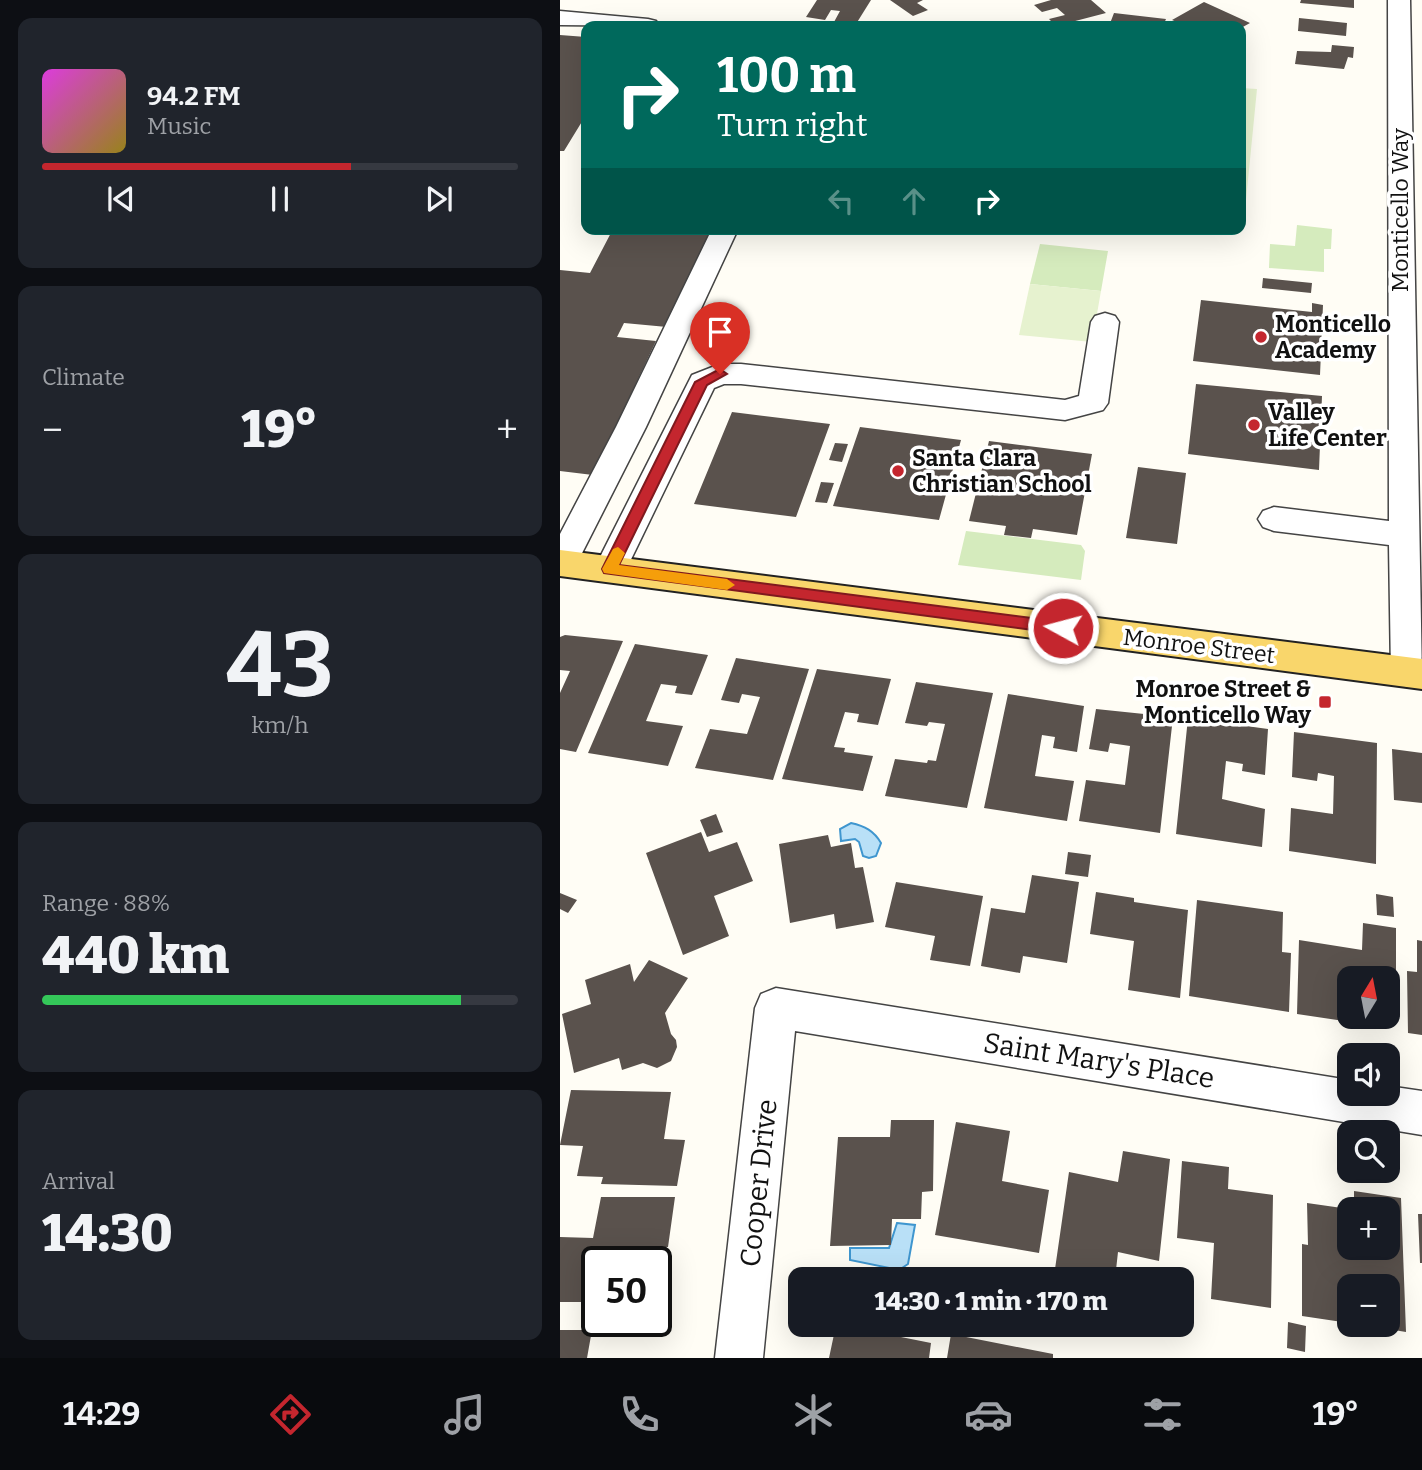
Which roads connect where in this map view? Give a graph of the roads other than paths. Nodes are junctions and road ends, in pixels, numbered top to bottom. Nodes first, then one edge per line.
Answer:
1 (1399, 0) edge
2 (560, 18) edge
3 (593, 21) edge
4 (722, 235) edge
5 (1105, 322) dead end
6 (1412, 370) edge
7 (1274, 519) dead end
8 (1404, 535) junction
9 (561, 563) edge
10 (610, 569) junction
11 (1415, 674) edge
12 (776, 1008) joint
13 (1422, 1113) edge
14 (739, 1358) edge

1 - 6 street, Monticello Way
2 - 3 street
4 - 9 street
5 - 10 street
6 - 8 street, Monticello Way
7 - 8 street
8 - 11 street, Monticello Way
9 - 10 main road, Monroe Street
10 - 11 main road, Monroe Street
12 - 13 street, Saint Mary's Place
12 - 14 street, Cooper Drive

